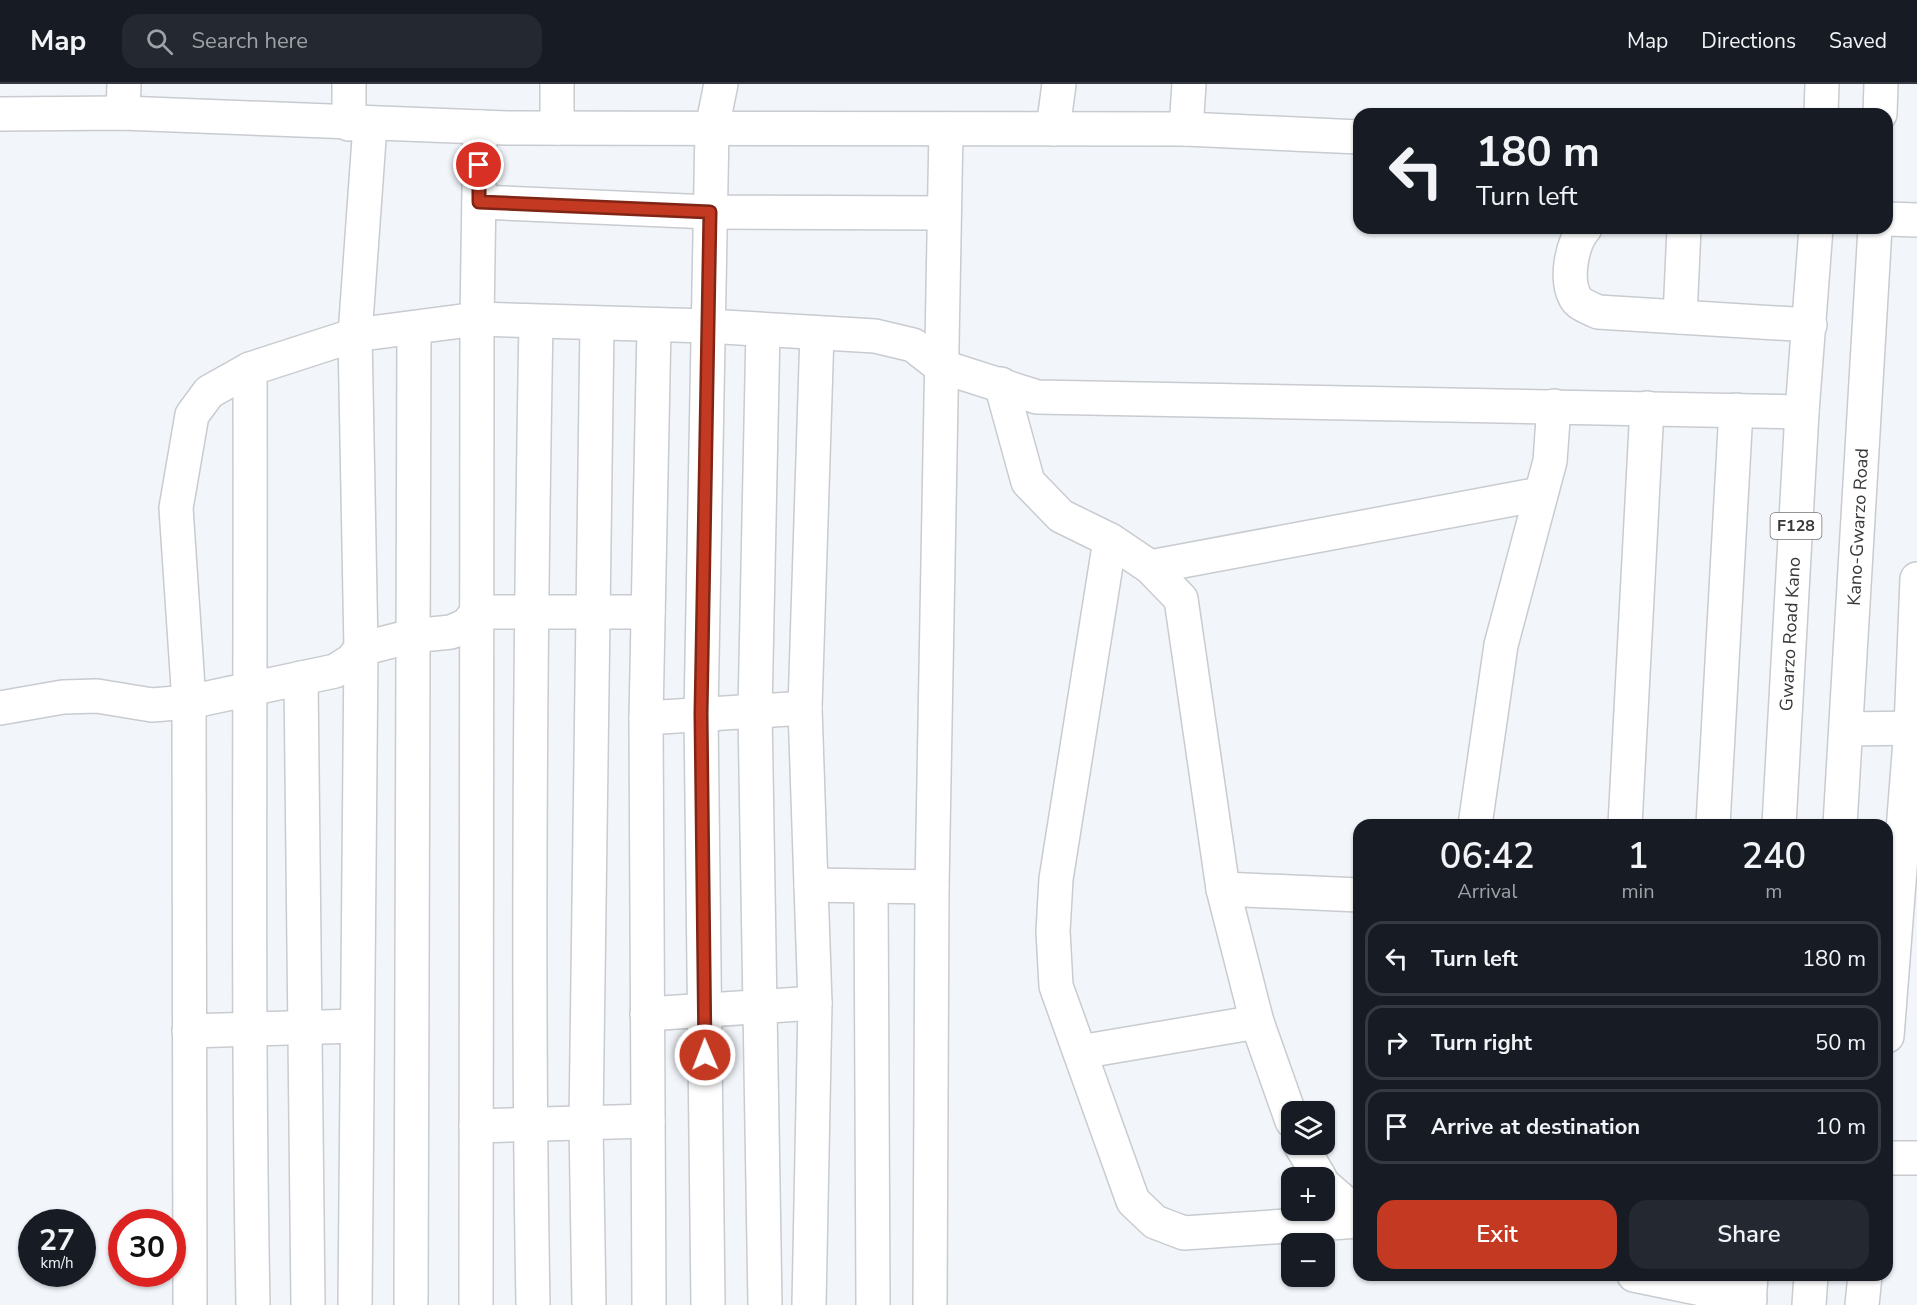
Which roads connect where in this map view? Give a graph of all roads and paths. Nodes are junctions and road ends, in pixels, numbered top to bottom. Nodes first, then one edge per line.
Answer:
1 (349, 84) edge
2 (557, 84) edge
3 (721, 84) edge
4 (1059, 84) edge
5 (1189, 84) edge
6 (1822, 84) edge
7 (1881, 84) edge
8 (123, 99) edge
9 (1821, 108) edge
10 (1880, 108) edge
11 (0, 114) edge
12 (359, 124) junction
13 (480, 128) junction
14 (557, 128) junction
15 (712, 128) junction
16 (946, 129) junction
17 (1053, 129) junction
18 (1186, 129) junction
19 (1353, 137) edge
20 (479, 202) junction
21 (710, 212) junction
22 (943, 213) junction
23 (1893, 219) edge
24 (1917, 220) edge
25 (1581, 234) edge
26 (1684, 234) edge
27 (1816, 234) edge
28 (1875, 234) edge
29 (1680, 316) junction
30 (477, 319) junction
31 (536, 322) junction
32 (597, 324) junction
33 (1810, 325) junction
34 (654, 326) junction
35 (707, 326) junction
36 (414, 328) junction
37 (763, 330) junction
38 (817, 333) junction
39 (355, 335) junction
40 (940, 366) junction
41 (250, 369) junction
42 (1001, 384) junction
43 (1554, 406) junction
44 (1647, 408) junction
45 (1736, 410) junction
46 (1802, 412) junction
47 (1540, 494) junction
48 (1110, 540) junction
49 (1150, 567) junction
50 (1917, 579) edge
51 (477, 612) junction
52 (531, 612) junction
53 (593, 612) junction
54 (648, 612) junction
55 (412, 636) junction
56 (361, 649) junction
57 (301, 678) junction
58 (252, 689) junction
59 (189, 702) junction
60 (0, 708) edge
61 (805, 708) junction
62 (755, 711) junction
63 (701, 714) junction
64 (646, 718) junction
65 (1914, 728) edge
66 (1847, 729) junction
67 (1476, 819) edge
68 (1625, 819) edge
69 (1713, 819) edge
70 (1779, 819) edge
71 (1840, 819) edge
72 (811, 885) junction
73 (871, 886) junction
74 (932, 887) junction
75 (1223, 889) junction
76 (1353, 895) edge
77 (1893, 968) edge
78 (815, 1003) junction
79 (759, 1007) junction
80 (704, 1010) junction
81 (647, 1014) junction
82 (1257, 1022) junction
83 (357, 1026) junction
84 (305, 1028) junction
85 (248, 1029) junction
86 (189, 1031) junction
87 (1080, 1052) junction
88 (1285, 1101) edge
89 (648, 1121) junction
90 (586, 1123) junction
91 (530, 1125) junction
92 (476, 1126) junction
93 (1893, 1158) edge
94 (1917, 1158) edge
95 (1335, 1194) edge
96 (1353, 1210) edge
97 (1353, 1221) edge
98 (1694, 1281) edge
99 (1811, 1281) edge
100 (1864, 1281) edge
101 (1750, 1293) edge
102 (190, 1305) edge
103 (253, 1305) edge
104 (308, 1305) edge
105 (355, 1305) edge
106 (411, 1305) edge
107 (476, 1305) edge
108 (533, 1305) edge
109 (589, 1305) edge
110 (649, 1305) edge
111 (708, 1305) edge
112 (765, 1305) edge
113 (809, 1305) edge
114 (873, 1305) edge
115 (930, 1305) edge
116 (1809, 1305) edge
117 (1862, 1305) edge

1 - 12 street
2 - 14 street
3 - 15 street
4 - 17 street
5 - 18 street
6 - 9 street
7 - 10 street
8 - 11 street
8 - 12 street
12 - 13 street
12 - 39 street
13 - 14 street
13 - 20 street
14 - 15 street
15 - 16 street
15 - 21 street
16 - 17 street
16 - 22 street
17 - 18 street
18 - 19 street
20 - 21 street
20 - 30 street
21 - 22 street
21 - 35 street
22 - 40 street
23 - 24 street
25 - 29 street
26 - 29 street
27 - 33 street, Gwarzo Road Kano / F128
28 - 66 street, Kano-Gwarzo Road
29 - 33 street
30 - 31 street
30 - 36 street
30 - 51 street
31 - 32 street
31 - 52 street
32 - 34 street
32 - 53 street
33 - 46 street, Gwarzo Road Kano / F128
34 - 35 street
34 - 54 street
35 - 37 street
35 - 63 street
36 - 39 street
36 - 55 street
37 - 38 street
37 - 62 street
38 - 40 street
38 - 61 street
39 - 41 street
39 - 56 street
40 - 42 street
40 - 74 street
41 - 58 street
41 - 59 street
42 - 43 street
42 - 48 street
43 - 44 street
43 - 47 street
44 - 45 street
44 - 68 street
45 - 46 street
45 - 69 street
46 - 70 street, Gwarzo Road Kano / F128
47 - 49 street
47 - 67 street
48 - 49 street
48 - 87 street
49 - 75 street
50 - 65 street
51 - 52 street
51 - 55 street
51 - 92 street
52 - 53 street
52 - 91 street
53 - 54 street
53 - 90 street
54 - 64 street
55 - 56 street
55 - 106 street
56 - 57 street
56 - 83 street
57 - 58 street
57 - 84 street
58 - 59 street
58 - 85 street
59 - 60 street
59 - 86 street
61 - 62 street
61 - 72 street
62 - 63 street
62 - 79 street
63 - 64 street
63 - 80 street
64 - 81 street
65 - 66 street
65 - 77 street
66 - 71 street, Kano-Gwarzo Road
72 - 73 street
72 - 78 street
73 - 74 street
73 - 114 street
74 - 115 street
75 - 76 street
75 - 82 street
78 - 79 street
78 - 113 street
79 - 80 street
79 - 112 street
80 - 81 street
80 - 111 street
81 - 89 street
82 - 87 street
82 - 88 street
83 - 84 street
83 - 105 street
84 - 85 street
84 - 104 street
85 - 86 street
85 - 103 street
86 - 102 street
87 - 97 street
89 - 90 street
89 - 110 street
90 - 91 street
90 - 109 street
91 - 92 street
91 - 108 street
92 - 107 street
93 - 94 street
95 - 96 street
98 - 101 street
99 - 116 street
100 - 117 street

